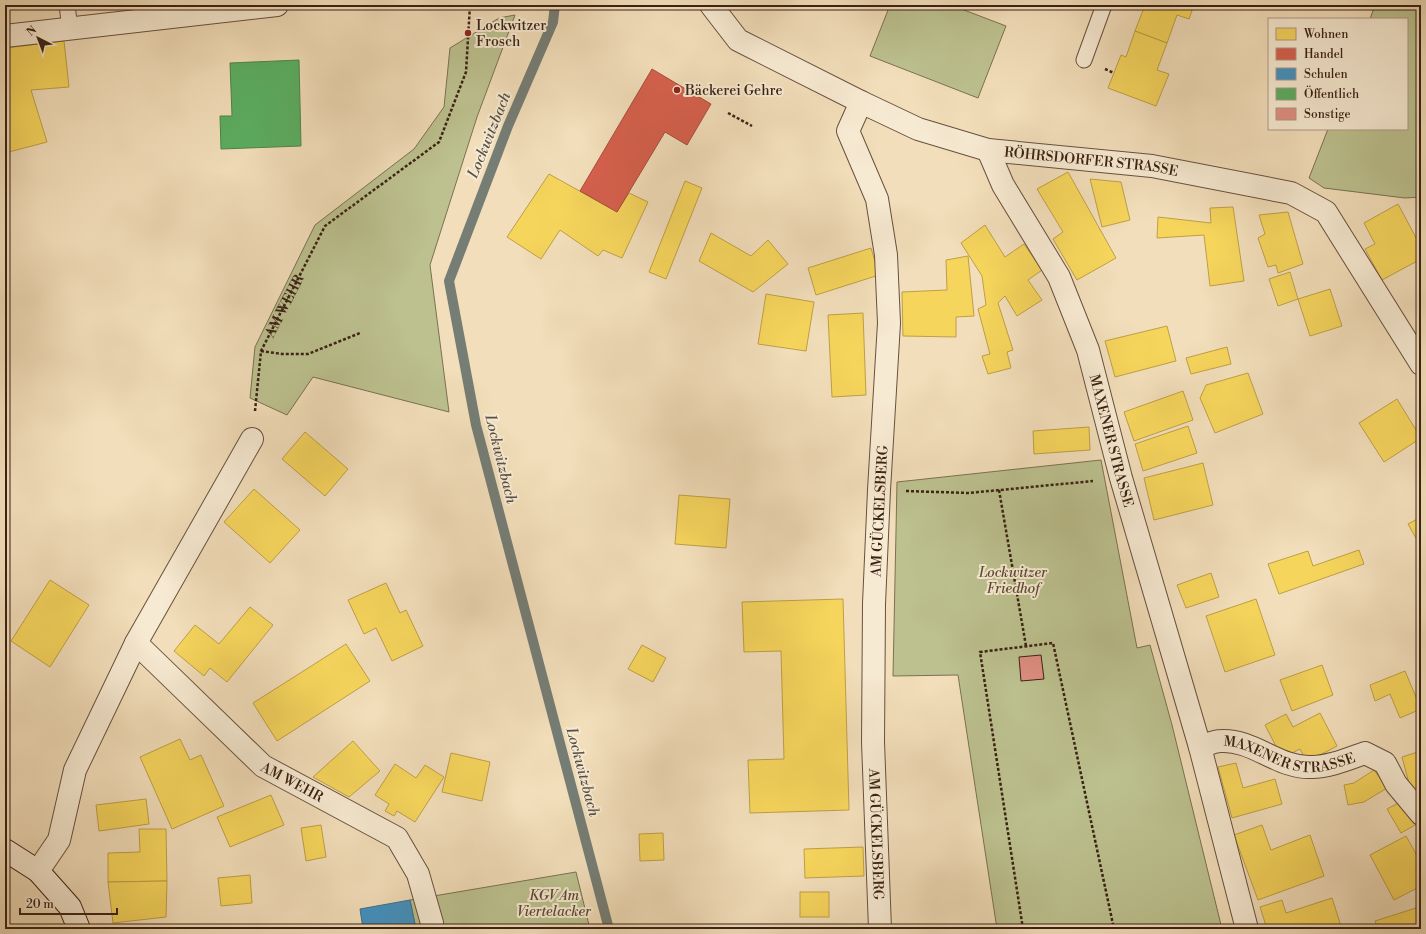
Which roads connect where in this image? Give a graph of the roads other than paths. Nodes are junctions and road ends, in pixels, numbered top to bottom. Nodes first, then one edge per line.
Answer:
1 (67, 5) edge
2 (277, 5) edge
3 (711, 5) edge
4 (1104, 5) edge
5 (70, 28) junction
6 (5, 36) edge
7 (1084, 60) dead end
8 (860, 102) junction
9 (988, 150) junction
10 (1421, 364) edge
11 (252, 439) road end
12 (136, 643) junction
13 (1200, 747) junction
14 (1421, 814) edge
15 (5, 850) edge
16 (38, 871) junction
17 (432, 923) dead end
18 (79, 929) edge
19 (880, 929) edge
20 (1247, 929) edge

1 - 5 lane
2 - 5 street
3 - 8 street, RÖHRSDORFER STRASSE
4 - 7 lane
5 - 6 street
8 - 9 street, RÖHRSDORFER STRASSE
8 - 19 street, AM GÜCKELSBERG
9 - 10 street, RÖHRSDORFER STRASSE
9 - 13 street, MAXENER STRASSE
11 - 12 street
12 - 16 street
12 - 17 street, AM WEHR
13 - 14 street, MAXENER STRASSE
13 - 20 street, MAXENER STRASSE
15 - 16 street
16 - 18 street

